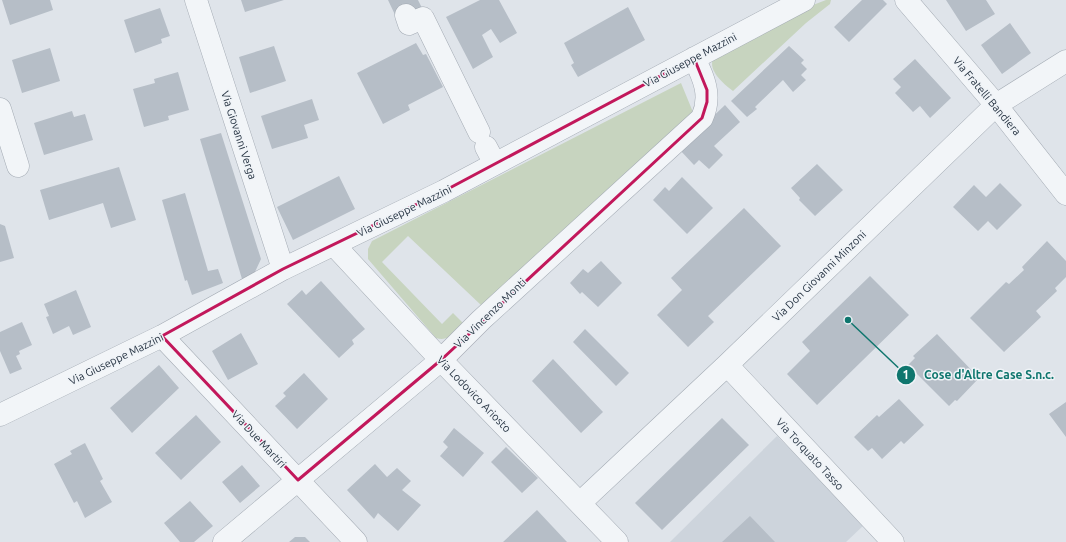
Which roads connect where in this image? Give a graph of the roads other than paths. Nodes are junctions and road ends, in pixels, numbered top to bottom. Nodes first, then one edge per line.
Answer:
1 (196, 0) edge
2 (804, 0) edge
3 (906, 0) edge
4 (406, 15) dead end
5 (694, 58) junction
6 (1066, 61) edge
7 (996, 105) junction
8 (0, 110) edge
9 (486, 148) junction
10 (18, 166) dead end
11 (1066, 194) edge
12 (334, 245) junction
13 (283, 269) junction
14 (162, 336) junction
15 (441, 360) junction
16 (727, 365) junction
17 (0, 415) edge
18 (298, 480) junction
19 (580, 503) junction
20 (224, 542) edge
21 (356, 542) edge
22 (617, 542) edge
23 (893, 542) edge

1 - 13 street, Via Giovanni Verga
2 - 5 street, Via Giuseppe Mazzini
3 - 7 street, Via Fratelli Bandiera
4 - 9 street
5 - 9 street, Via Giuseppe Mazzini
5 - 15 street, Via Vincenzo Monti
6 - 7 street, Via Don Giovanni Minzoni
7 - 11 street, Via Fratelli Bandiera
7 - 16 street, Via Don Giovanni Minzoni
8 - 10 street
9 - 12 street, Via Giuseppe Mazzini
12 - 13 street, Via Giuseppe Mazzini
12 - 15 street, Via Lodovico Ariosto
13 - 14 street, Via Giuseppe Mazzini
14 - 17 street, Via Giuseppe Mazzini
14 - 18 street, Via Due Martiri
15 - 18 street, Via Vincenzo Monti
15 - 19 street, Via Lodovico Ariosto
16 - 19 street, Via Don Giovanni Minzoni
16 - 23 street, Via Torquato Tasso
18 - 20 street, Via Vincenzo Monti
18 - 21 street, Via Due Martiri
19 - 22 street, Via Lodovico Ariosto

